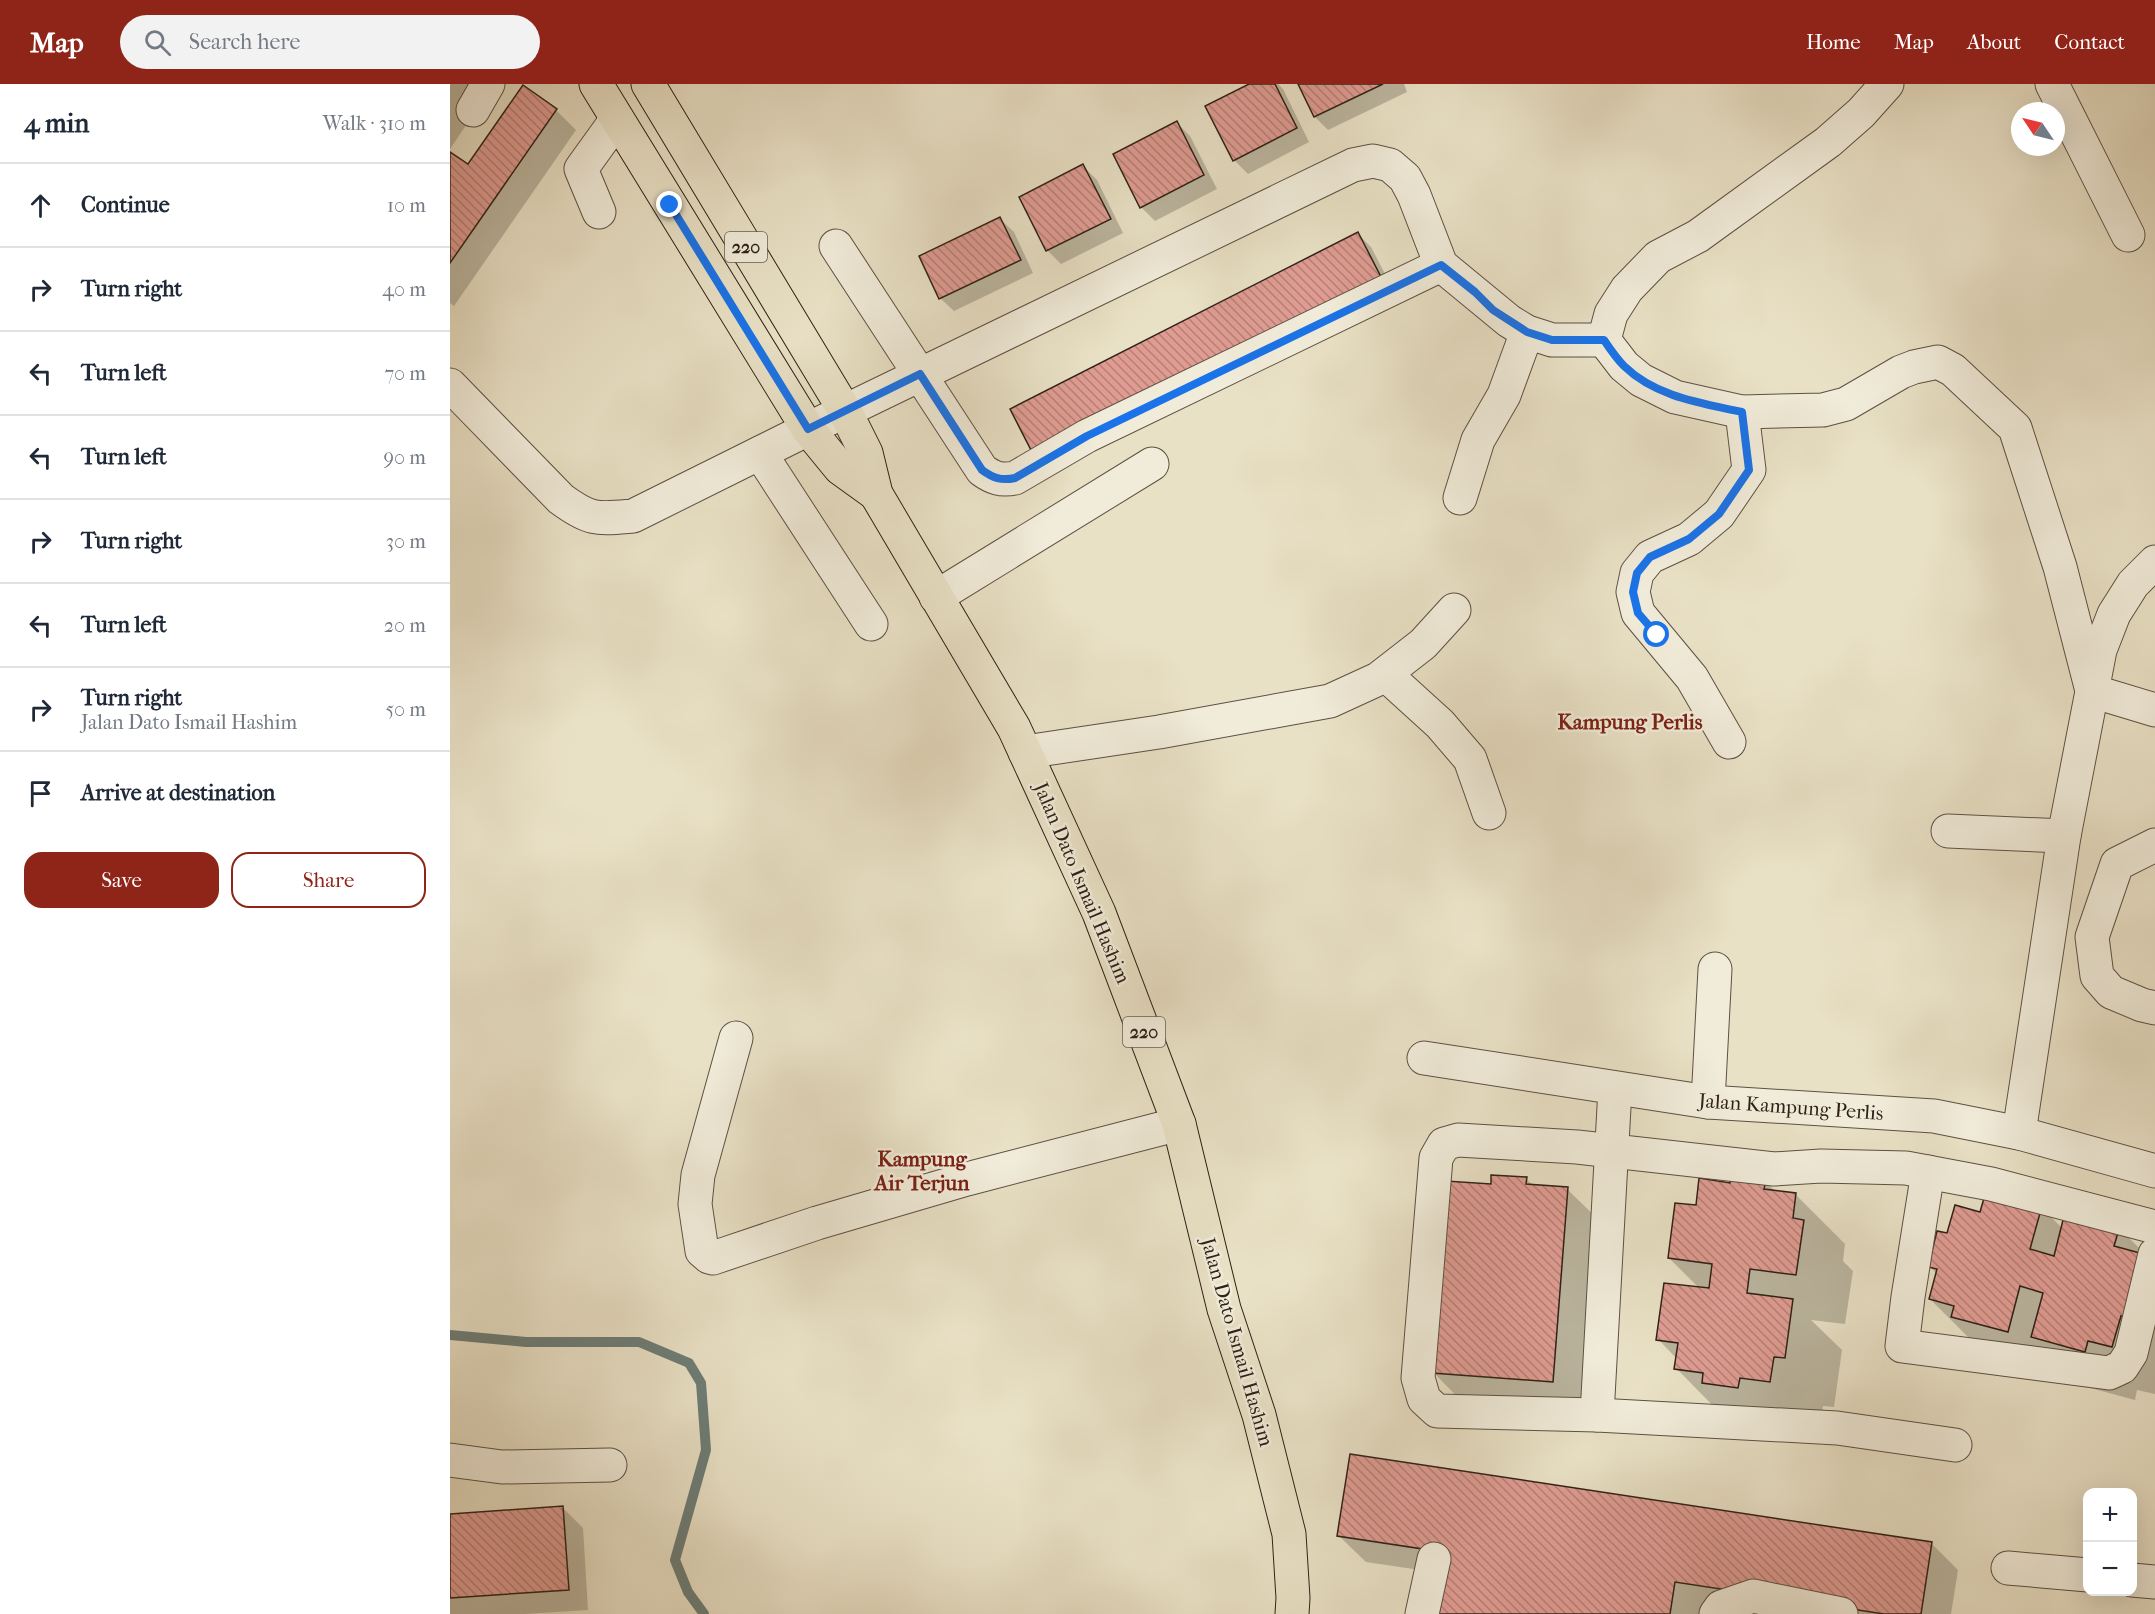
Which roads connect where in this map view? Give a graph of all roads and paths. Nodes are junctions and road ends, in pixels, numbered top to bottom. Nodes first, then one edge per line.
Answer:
1 (596, 84) edge
2 (648, 84) edge
3 (1887, 84) edge
4 (2052, 84) edge
5 (617, 118) junction
6 (599, 212) dead end
7 (2128, 235) dead end
8 (836, 246) dead end
9 (1441, 265) junction
10 (1527, 332) junction
11 (1604, 340) junction
12 (920, 374) junction
13 (450, 385) edge
14 (845, 411) junction
15 (1742, 412) junction
16 (808, 429) junction
17 (760, 453) junction
18 (1152, 464) dead end
19 (876, 494) junction
20 (1460, 498) dead end
21 (2155, 562) edge
22 (936, 597) junction
23 (1454, 610) dead end
24 (872, 624) dead end
25 (1384, 674) junction
26 (2092, 691) junction
27 (2155, 710) edge
28 (1729, 742) dead end
29 (1025, 752) junction
30 (1489, 813) dead end
31 (1948, 831) dead end
32 (2064, 837) junction
33 (2155, 845) edge
34 (1715, 969) dead end
35 (2155, 1008) edge
36 (736, 1038) dead end
37 (1424, 1058) dead end
38 (1616, 1089) junction
39 (1708, 1102) junction
40 (1179, 1124) junction
41 (2019, 1133) junction
42 (1612, 1152) junction
43 (2155, 1171) edge
44 (1928, 1172) junction
45 (2155, 1227) edge
46 (2155, 1254) edge
47 (1597, 1415) junction
48 (1955, 1445) dead end
49 (450, 1460) edge
50 (610, 1465) dead end
51 (1434, 1559) dead end
52 (2008, 1568) dead end
53 (2083, 1575) edge
54 (2137, 1580) edge
55 (2155, 1582) edge
56 (1292, 1614) edge
57 (1422, 1614) edge
58 (1716, 1614) edge
59 (1841, 1614) edge

1 - 5 main road, Jalan Dato Ismail Hashim / 220
2 - 14 main road, Jalan Dato Ismail Hashim / 220
3 - 11 street
4 - 7 street
5 - 6 street
5 - 16 main road, Jalan Dato Ismail Hashim / 220
8 - 12 street
9 - 10 street
9 - 12 street
9 - 12 street
10 - 11 street
10 - 20 street
11 - 15 street
12 - 14 street
13 - 17 street
14 - 16 street
14 - 19 main road, Jalan Dato Ismail Hashim / 220
15 - 26 street
15 - 28 street
16 - 17 street
16 - 19 main road, Jalan Dato Ismail Hashim / 220
17 - 24 street
18 - 22 street
19 - 22 main road, Jalan Dato Ismail Hashim / 220
21 - 26 street
22 - 29 main road, Jalan Dato Ismail Hashim / 220
23 - 25 street
25 - 29 street
25 - 30 street
26 - 27 street
26 - 32 street
29 - 40 main road, Jalan Dato Ismail Hashim / 220
31 - 32 street
32 - 41 street
33 - 35 street
34 - 39 street
36 - 40 street
37 - 38 street, Jalan Kampung Perlis
38 - 39 street, Jalan Kampung Perlis
38 - 42 street
39 - 41 street, Jalan Kampung Perlis
40 - 56 main road, Jalan Dato Ismail Hashim / 220
41 - 43 street, Jalan Kampung Perlis
42 - 44 street
42 - 47 street
42 - 47 street
44 - 45 street
44 - 46 street
47 - 48 street
49 - 50 street
51 - 57 street
52 - 53 street
54 - 55 street
58 - 59 street

